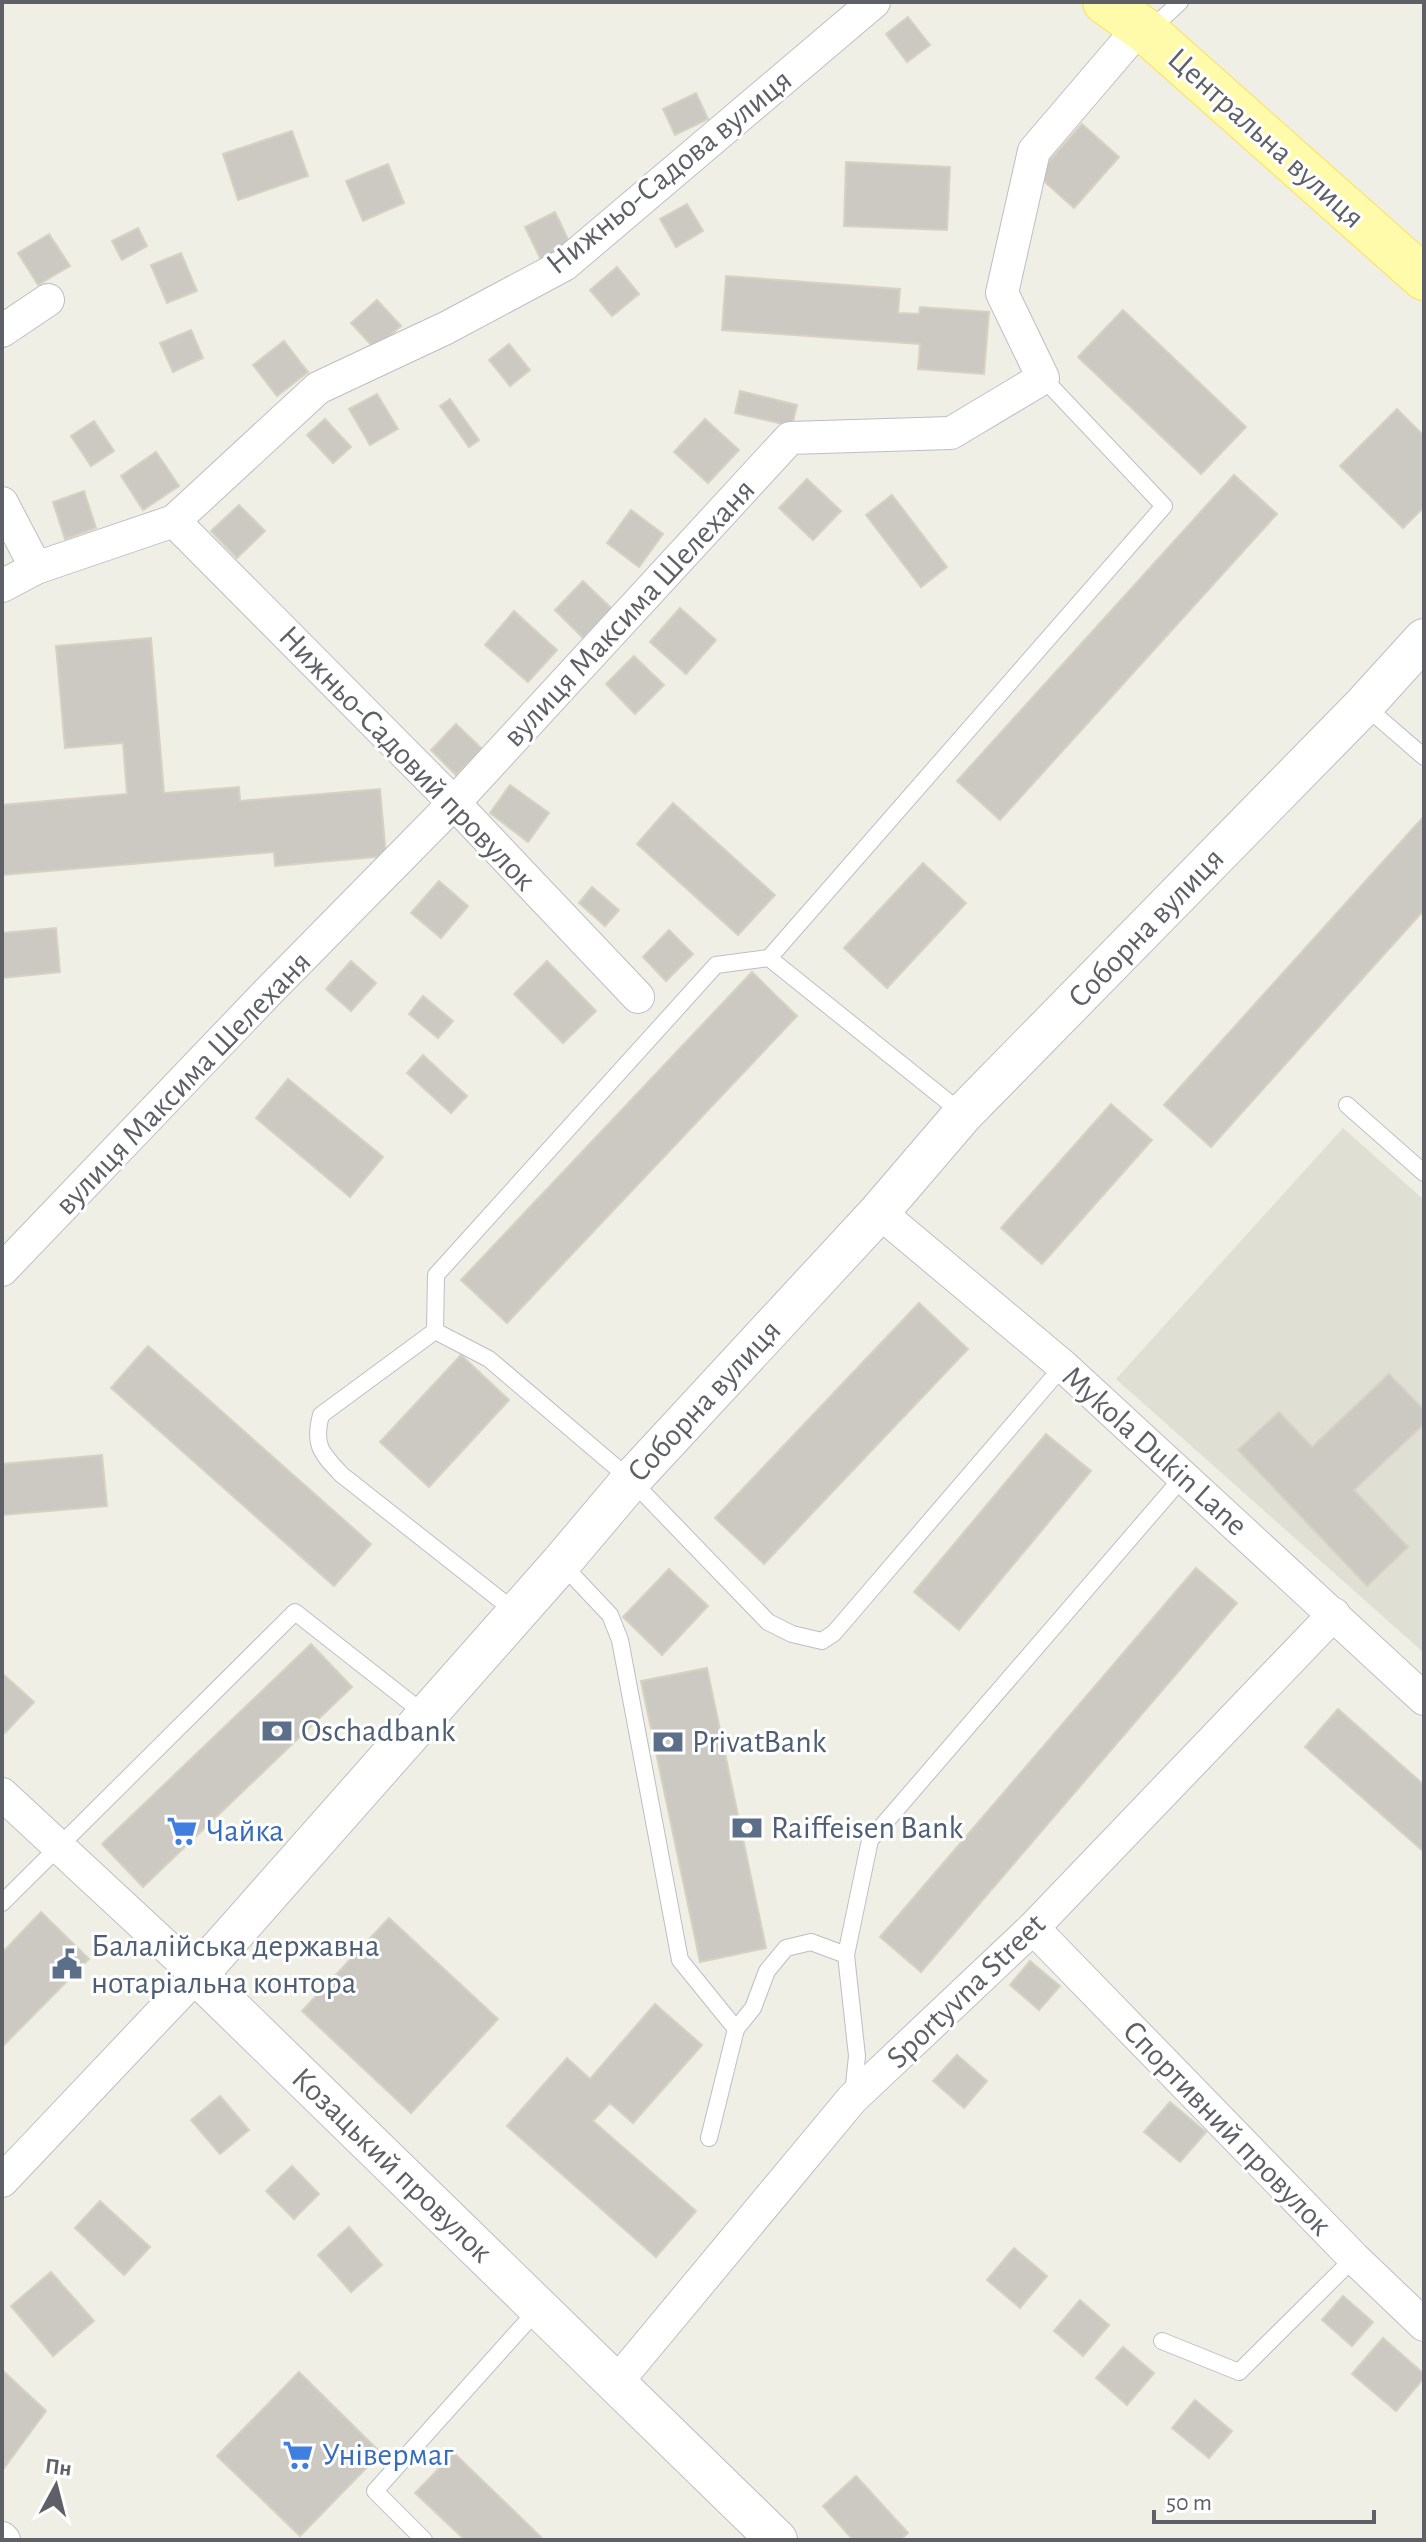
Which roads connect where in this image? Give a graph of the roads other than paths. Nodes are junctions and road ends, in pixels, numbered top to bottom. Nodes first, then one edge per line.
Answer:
1 (874, 2) edge
2 (1180, 2) edge
3 (1131, 20) edge
4 (1424, 278) edge
5 (48, 300) dead end
6 (2, 331) edge
7 (1043, 378) junction
8 (2, 503) edge
9 (174, 521) junction
10 (36, 568) junction
11 (2, 586) edge
12 (1424, 639) edge
13 (1364, 705) junction
14 (1424, 757) edge
15 (454, 803) junction
16 (769, 958) junction
17 (638, 997) dead end
18 (1347, 1105) dead end
19 (963, 1114) junction
20 (1424, 1173) edge
21 (879, 1212) junction
22 (2, 1270) edge
23 (435, 1331) junction
24 (1063, 1366) junction
25 (1183, 1477) junction
26 (631, 1480) junction
27 (561, 1563) junction
28 (517, 1613) junction
29 (1334, 1614) junction
30 (1424, 1699) edge
31 (426, 1715) junction
32 (2, 1794) edge
33 (57, 1846) junction
34 (2, 1903) edge
35 (1033, 1928) junction
36 (846, 1955) junction
37 (197, 1975) junction
38 (736, 2029) junction
39 (852, 2099) junction
40 (709, 2138) dead end
41 (2, 2181) edge
42 (1354, 2258) junction
43 (539, 2308) junction
44 (1424, 2325) edge
45 (1162, 2341) dead end
46 (616, 2383) junction
47 (424, 2540) edge
48 (777, 2540) edge

1 - 9 street, Нижньо-Садова вулиця
2 - 3 lane
3 - 4 main road, Центральна вулиця
3 - 7 street
5 - 6 street
7 - 15 street, вулиця Максима Шелеханя
7 - 16 lane
8 - 10 street
9 - 10 street, Нижньо-Садова вулиця
9 - 15 street, Нижньо-Садовий провулок
10 - 11 street, Нижньо-Садова вулиця
12 - 13 street, Соборна вулиця
13 - 14 lane
13 - 19 street, Соборна вулиця
15 - 17 street, Нижньо-Садовий провулок
15 - 22 street, вулиця Максима Шелеханя
16 - 19 lane
16 - 23 lane
18 - 20 lane
19 - 21 street, Соборна вулиця
21 - 24 street, Mykola Dukin Lane
21 - 26 street, Соборна вулиця
23 - 26 lane
23 - 28 lane
24 - 25 street, Mykola Dukin Lane
24 - 26 lane
25 - 29 street, Mykola Dukin Lane
25 - 36 lane
26 - 27 street, Соборна вулиця
27 - 28 street, Соборна вулиця
27 - 38 lane
28 - 31 street, Соборна вулиця
29 - 30 street, Mykola Dukin Lane
29 - 35 street, Sportyvna Street
31 - 33 lane
31 - 37 street, Соборна вулиця
32 - 33 street, Козацький провулок
33 - 34 lane
33 - 37 street, Козацький провулок
35 - 39 street, Sportyvna Street
35 - 42 street, Спортивний провулок
36 - 38 lane
36 - 39 lane
37 - 41 street, Соборна вулиця
37 - 43 street, Козацький провулок
38 - 40 lane
39 - 46 street, Sportyvna Street
42 - 44 street, Спортивний провулок
42 - 45 lane
43 - 46 street, Козацький провулок
43 - 47 lane
46 - 48 street, Козацький провулок

